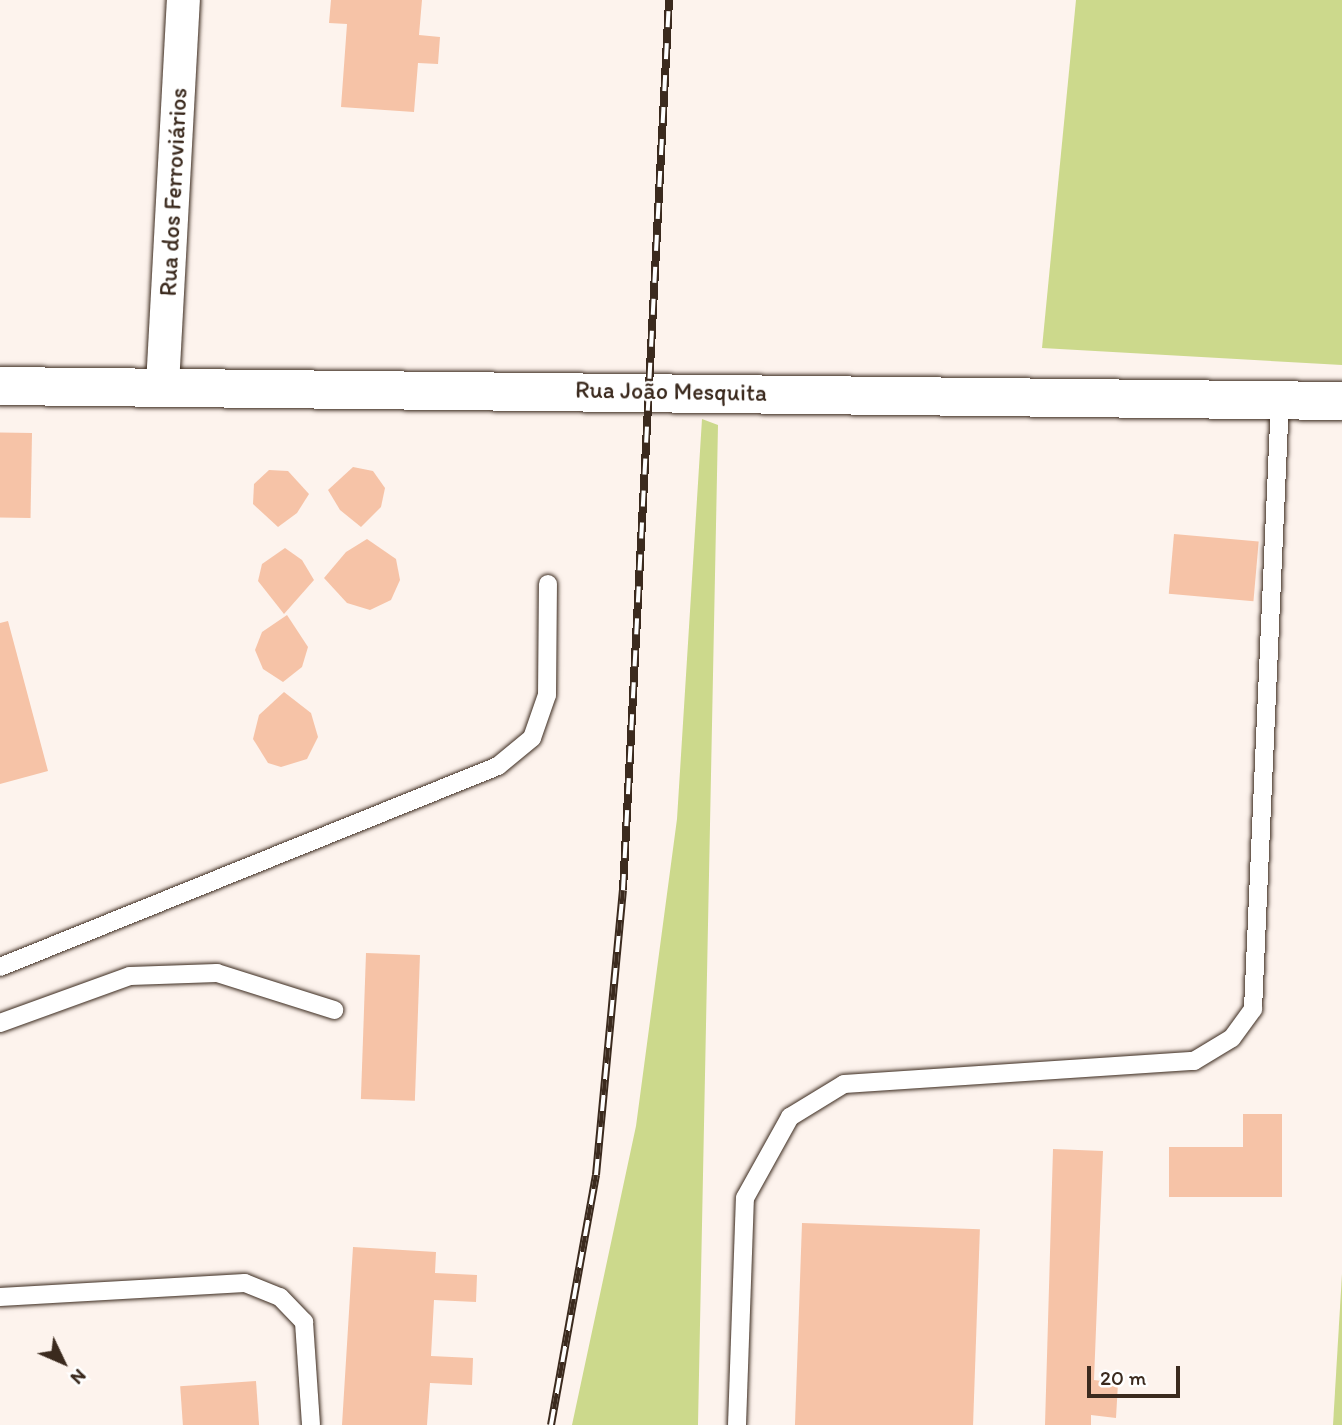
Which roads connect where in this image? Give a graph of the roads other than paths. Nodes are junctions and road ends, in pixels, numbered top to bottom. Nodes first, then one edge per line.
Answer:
1 (183, 0) edge
2 (162, 385) junction
3 (0, 386) edge
4 (1280, 400) junction
5 (1342, 401) edge
6 (548, 584) dead end
7 (0, 967) edge
8 (334, 1010) dead end
9 (0, 1023) edge
10 (0, 1297) edge
11 (311, 1425) edge
12 (737, 1425) edge

1 - 2 street, Rua dos Ferroviários
2 - 3 street, Rua João Mesquita
2 - 4 street, Rua João Mesquita
4 - 5 street, Rua João Mesquita
4 - 12 lane
6 - 7 lane
8 - 9 lane
10 - 11 lane

